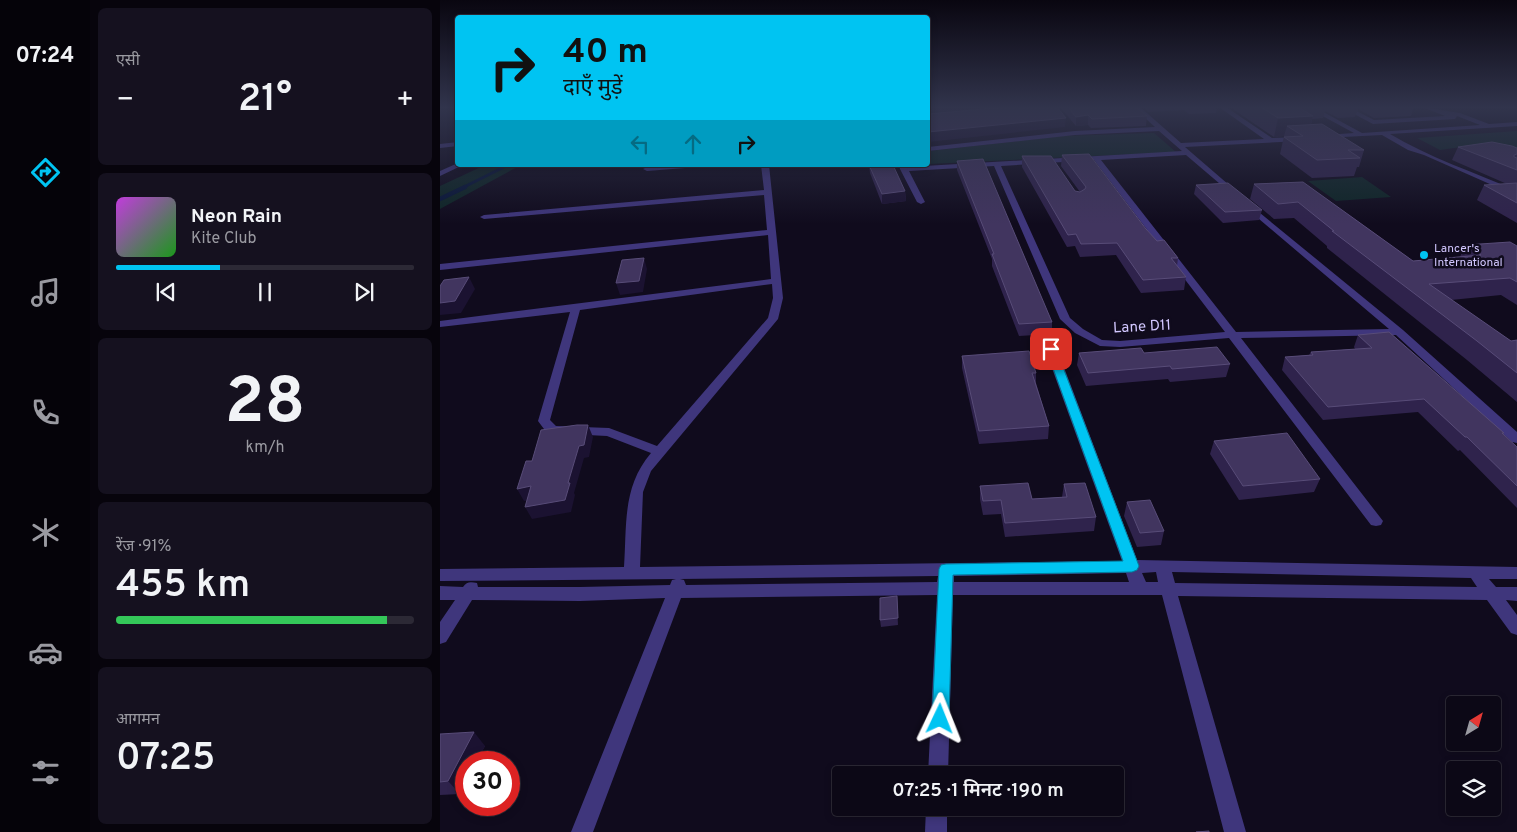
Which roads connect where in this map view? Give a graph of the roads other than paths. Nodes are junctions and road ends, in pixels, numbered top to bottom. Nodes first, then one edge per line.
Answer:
1 (957, 146) edge
2 (1180, 146) edge
3 (1222, 146) edge
4 (1405, 146) edge
5 (1420, 146) edge
6 (930, 149) edge
7 (1184, 149) junction
8 (1450, 155) dead end
9 (1429, 156) junction
10 (1096, 158) junction
11 (1051, 160) junction
12 (996, 163) junction
13 (930, 166) edge
14 (455, 167) edge
15 (678, 167) edge
16 (765, 167) edge
17 (904, 167) edge
18 (647, 170) dead end
19 (1058, 170) edge
20 (440, 174) edge
21 (767, 192) junction
22 (1517, 194) edge
23 (921, 202) dead end
24 (484, 217) dead end
25 (771, 232) junction
26 (440, 267) edge
27 (775, 281) junction
28 (576, 308) junction
29 (440, 324) edge
30 (1399, 332) junction
31 (1231, 335) junction
32 (1051, 349) dead end
33 (1517, 439) edge
34 (660, 452) junction
35 (1376, 521) dead end
36 (1132, 566) junction
37 (1162, 566) junction
38 (946, 569) junction
39 (1476, 573) junction
40 (1517, 573) edge
41 (632, 574) junction
42 (683, 574) junction
43 (440, 575) edge
44 (480, 575) junction
45 (946, 589) junction
46 (1140, 589) junction
47 (1168, 589) junction
48 (676, 591) junction
49 (440, 593) edge
50 (468, 593) junction
51 (1492, 594) junction
52 (1517, 594) edge
53 (1517, 628) edge
54 (440, 637) edge
55 (938, 766) edge
56 (936, 816) edge
57 (582, 832) edge
58 (936, 832) edge
59 (1235, 832) edge

1 - 6 street
2 - 7 street
3 - 7 street
4 - 9 street
5 - 9 street
7 - 10 street
7 - 30 street
8 - 9 street
9 - 22 street
10 - 11 street
10 - 31 street
11 - 12 street
11 - 19 street
12 - 13 street
12 - 31 street, Lane D11
14 - 20 street
15 - 18 street
16 - 21 street
17 - 23 street
21 - 24 street
21 - 25 street
25 - 26 street
25 - 27 street
27 - 28 street
27 - 34 street
28 - 29 street
28 - 34 street
30 - 31 street, Lane D11
30 - 33 street
31 - 35 street
32 - 36 street
34 - 41 street
36 - 37 street
36 - 38 street
36 - 46 street
37 - 39 street
37 - 47 street
38 - 42 street
38 - 45 street
39 - 40 street
39 - 51 street
41 - 42 street
41 - 44 street
42 - 48 street
43 - 44 street
44 - 50 street
45 - 46 street
45 - 48 street
45 - 55 street
46 - 47 street
47 - 51 street
47 - 59 street
48 - 50 street
48 - 57 street
49 - 50 street
50 - 54 street
51 - 52 street
51 - 53 street
56 - 58 street

